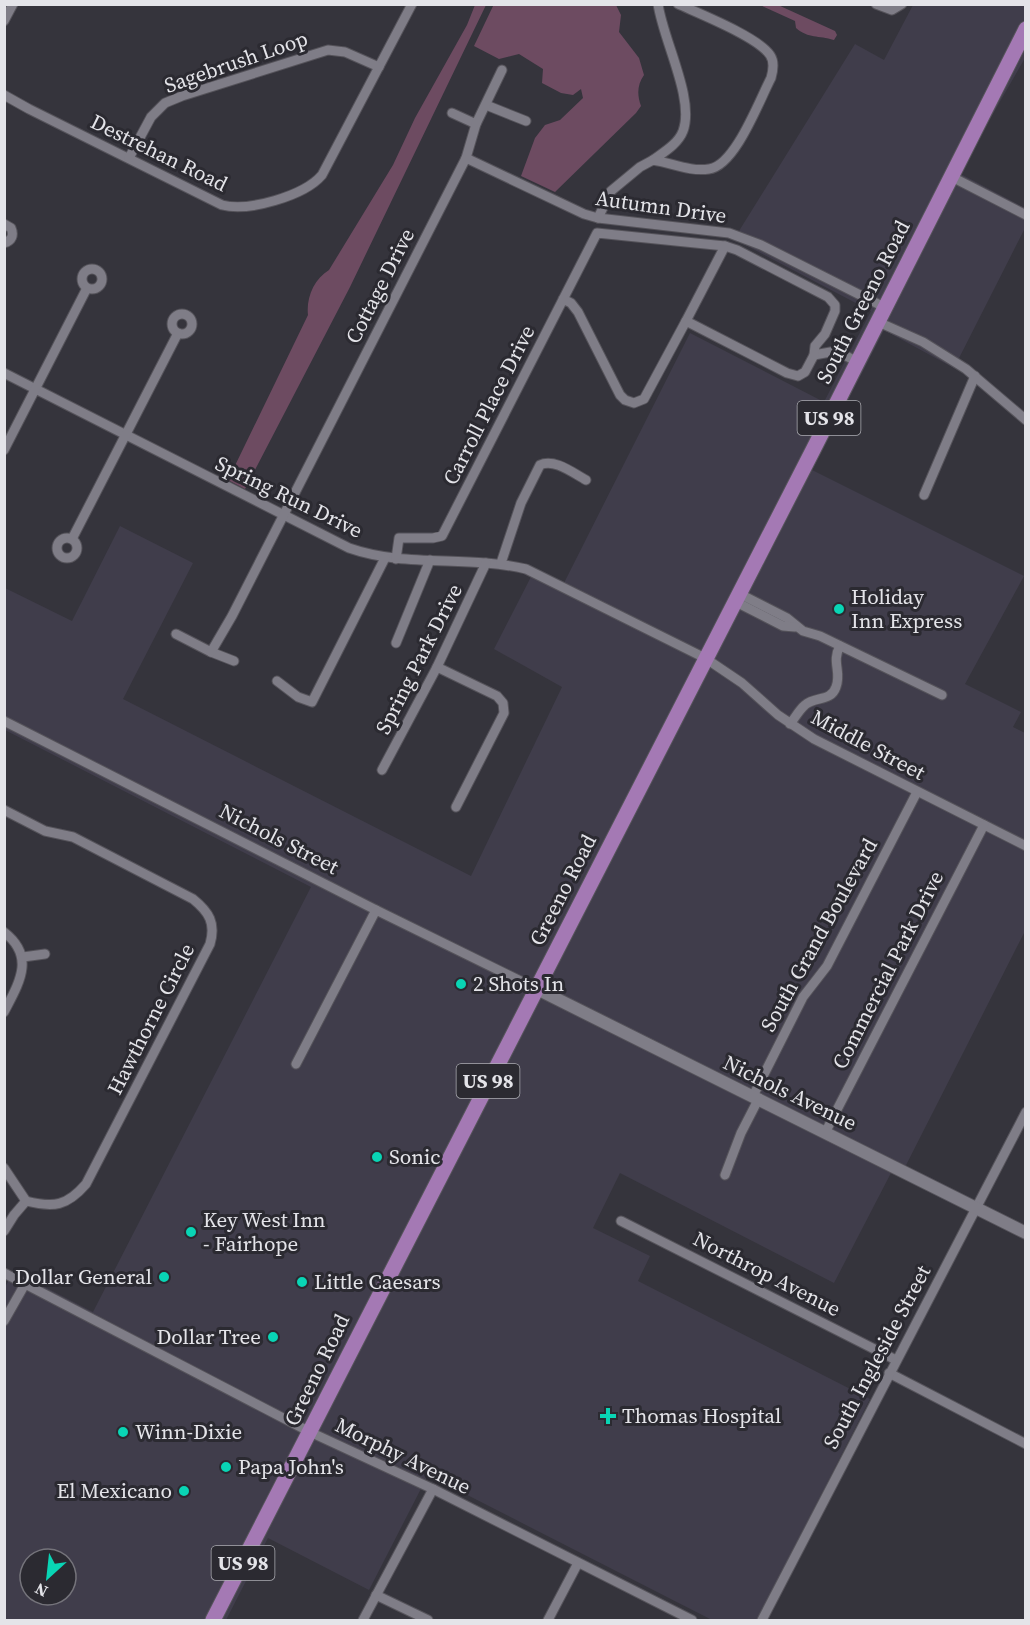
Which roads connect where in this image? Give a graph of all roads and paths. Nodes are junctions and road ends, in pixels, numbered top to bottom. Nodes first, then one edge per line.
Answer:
1 (13, 4) edge
2 (412, 4) edge
3 (658, 4) edge
4 (678, 4) edge
5 (876, 4) edge
6 (902, 4) edge
7 (4, 21) edge
8 (1026, 29) edge
9 (379, 68) junction
10 (502, 70) dead end
11 (4, 95) edge
12 (486, 105) junction
13 (452, 114) dead end
14 (526, 121) dead end
15 (476, 124) junction
16 (129, 158) junction
17 (466, 158) junction
18 (654, 160) junction
19 (950, 176) junction
20 (1026, 215) edge
21 (598, 218) junction
22 (4, 224) edge
23 (4, 243) edge
24 (725, 246) junction
25 (87, 288) dead end
26 (563, 299) junction
27 (884, 307) junction
28 (686, 321) junction
29 (876, 321) junction
30 (178, 333) dead end
31 (825, 334) junction
32 (836, 351) junction
33 (814, 355) junction
34 (856, 362) junction
35 (4, 373) edge
36 (975, 376) junction
37 (36, 389) junction
38 (1026, 420) edge
39 (124, 435) junction
40 (4, 450) edge
41 (586, 480) dead end
42 (924, 495) dead end
43 (283, 516) junction
44 (72, 539) dead end
45 (385, 558) junction
46 (396, 559) junction
47 (430, 560) junction
48 (486, 563) junction
49 (501, 563) junction
50 (736, 597) junction
51 (176, 634) dead end
52 (396, 643) dead end
53 (840, 646) junction
54 (211, 652) junction
55 (705, 658) junction
56 (234, 661) dead end
57 (437, 667) junction
58 (277, 681) dead end
59 (942, 695) dead end
60 (4, 721) edge
61 (790, 724) junction
62 (382, 770) dead end
63 (917, 792) junction
64 (456, 807) dead end
65 (4, 810) edge
66 (984, 825) junction
67 (1026, 846) edge
68 (376, 910) junction
69 (4, 932) edge
70 (45, 954) dead end
71 (23, 957) junction
72 (537, 989) junction
73 (4, 1012) edge
74 (296, 1064) dead end
75 (756, 1097) junction
76 (1026, 1112) edge
77 (1022, 1128) edge
78 (826, 1131) junction
79 (4, 1168) edge
80 (725, 1175) dead end
81 (26, 1201) junction
82 (975, 1208) junction
83 (621, 1221) dead end
84 (4, 1231) edge
85 (1026, 1233) edge
86 (4, 1273) edge
87 (25, 1284) junction
88 (4, 1321) edge
89 (896, 1360) junction
90 (889, 1373) junction
91 (310, 1432) junction
92 (1026, 1444) edge
93 (432, 1489) junction
94 (578, 1563) junction
95 (376, 1595) junction
96 (213, 1620) edge
97 (363, 1620) edge
98 (428, 1620) edge
99 (548, 1620) edge
100 (692, 1620) edge
101 (762, 1620) edge

1 - 7 street
2 - 9 street, Destrehan Road
3 - 18 street
4 - 18 street
5 - 6 street
8 - 19 main road, South Greeno Road / US 98
9 - 16 street, Sagebrush Loop
9 - 16 street, Destrehan Road
10 - 12 street, Cottage Drive
11 - 16 street, Destrehan Road
12 - 14 street
12 - 15 street, Cottage Drive
13 - 15 street
15 - 17 street, Cottage Drive
17 - 21 street, Autumn Drive
17 - 43 street, Cottage Drive
18 - 21 street
19 - 20 street
19 - 27 main road, South Greeno Road / US 98
21 - 27 street, Autumn Drive
22 - 23 street
24 - 26 street, Carroll Place Drive
24 - 28 street
24 - 31 street
25 - 37 street
26 - 28 street
26 - 46 street, Carroll Place Drive
27 - 29 main road, South Greeno Road / US 98
28 - 33 street
29 - 34 main road, South Greeno Road / US 98
29 - 36 street
30 - 39 street
31 - 32 street
31 - 33 street
32 - 33 street
32 - 34 street
34 - 50 main road, South Greeno Road / US 98
35 - 37 street, Spring Run Drive
36 - 38 street
36 - 42 street
37 - 39 street, Spring Run Drive
37 - 40 street
39 - 43 street, Spring Run Drive
39 - 44 street
41 - 49 street
43 - 45 street, Spring Run Drive
43 - 54 street, Cottage Drive
45 - 46 street, Spring Run Drive
45 - 58 street
46 - 47 street, Spring Run Drive
47 - 48 street, Spring Run Drive
47 - 52 street
48 - 49 street, Spring Run Drive
48 - 57 street, Spring Park Drive
49 - 55 street, Spring Run Drive
50 - 53 street
50 - 55 main road, South Greeno Road / US 98
51 - 54 street
53 - 59 street
53 - 61 street
54 - 56 street
55 - 61 street, Middle Street
55 - 72 main road, Greeno Road / US 98
57 - 62 street, Spring Park Drive
57 - 64 street
60 - 68 street, Nichols Street
61 - 63 street, Middle Street
63 - 66 street, Middle Street
63 - 75 street, South Grand Boulevard
65 - 81 street, Hawthorne Circle
66 - 67 street, Middle Street
66 - 78 street, Commercial Park Drive
68 - 72 street, Nichols Street
68 - 74 street
69 - 71 street
70 - 71 street
71 - 73 street
72 - 75 street, Nichols Avenue
72 - 91 main road, Greeno Road / US 98
75 - 78 street, Nichols Avenue
75 - 80 street, South Grand Boulevard
76 - 77 street, South Ingleside Street
77 - 82 street, South Ingleside Street
78 - 82 street, Nichols Avenue
79 - 81 street
81 - 84 street
82 - 85 street, Nichols Avenue
82 - 89 street, South Ingleside Street
83 - 89 street, Northrop Avenue
86 - 87 street, Morphy Avenue
87 - 88 street
87 - 91 street, Morphy Avenue
89 - 90 street, South Ingleside Street
90 - 92 street
90 - 101 street, South Ingleside Street
91 - 93 street, Morphy Avenue
91 - 96 main road, Greeno Road / US 98
93 - 94 street, Morphy Avenue
93 - 95 street
94 - 99 street
94 - 100 street, Morphy Avenue
95 - 97 street
95 - 98 street

